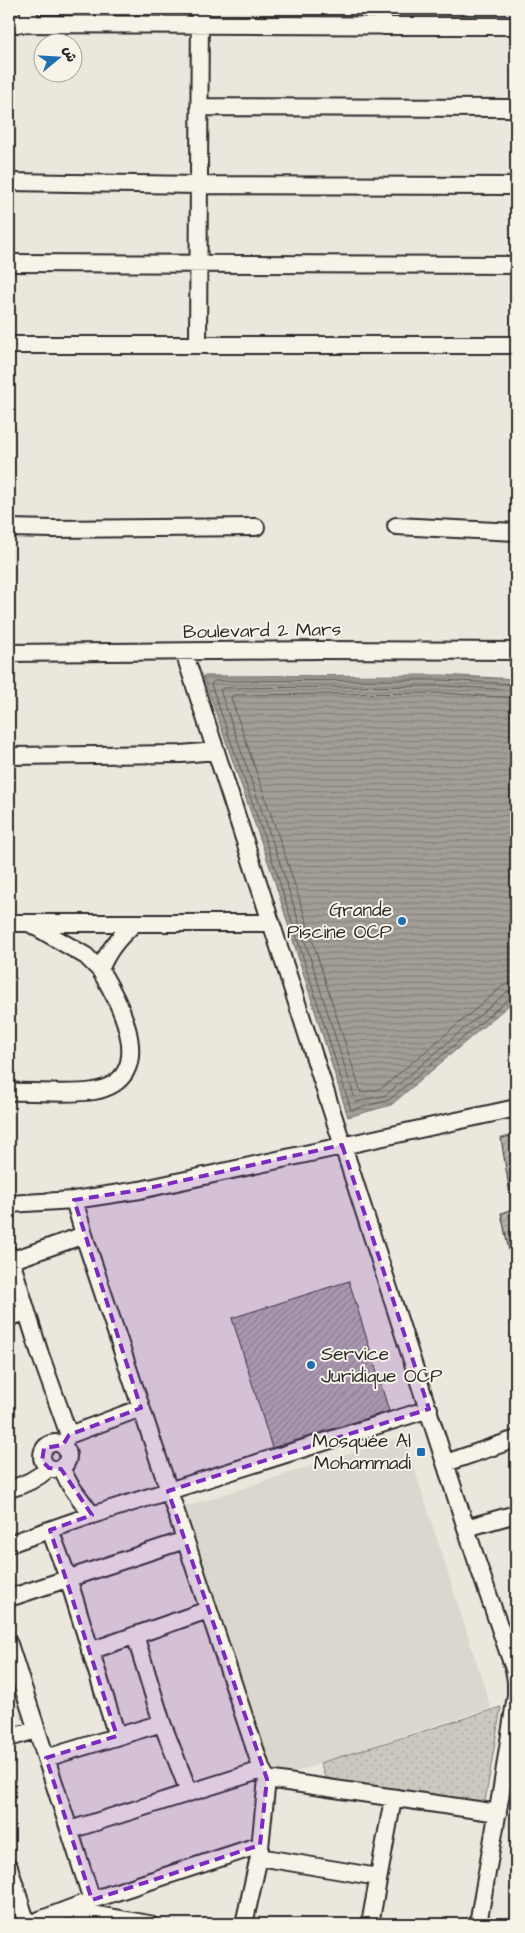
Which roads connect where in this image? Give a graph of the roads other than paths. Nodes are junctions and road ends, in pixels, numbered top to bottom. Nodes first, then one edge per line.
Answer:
1 (383, 9) edge
2 (29, 16) edge
3 (200, 17) edge
4 (9, 24) edge
5 (383, 26) junction
6 (516, 26) edge
7 (199, 107) junction
8 (516, 108) edge
9 (9, 182) edge
10 (198, 185) junction
11 (516, 186) edge
12 (9, 263) edge
13 (198, 263) junction
14 (516, 265) edge
15 (9, 344) edge
16 (198, 344) junction
17 (516, 345) edge
18 (396, 526) dead end
19 (256, 527) dead end
20 (9, 528) edge
21 (516, 532) edge
22 (516, 651) edge
23 (184, 652) junction
24 (9, 653) edge
25 (216, 751) junction
26 (9, 756) edge
27 (135, 923) junction
28 (271, 923) junction
29 (9, 924) edge
30 (31, 924) junction
31 (100, 970) junction
32 (9, 1092) edge
33 (516, 1108) edge
34 (342, 1145) junction
35 (74, 1200) junction
36 (9, 1204) edge
37 (84, 1235) junction
38 (10, 1257) edge
39 (27, 1312) junction
40 (9, 1317) edge
41 (141, 1408) junction
42 (429, 1410) junction
43 (516, 1439) edge
44 (66, 1440) junction
45 (446, 1463) junction
46 (55, 1468) junction
47 (9, 1489) edge
48 (168, 1491) junction
49 (516, 1514) edge
50 (92, 1515) junction
51 (466, 1528) junction
52 (50, 1530) junction
53 (185, 1540) junction
54 (9, 1544) edge
55 (68, 1578) junction
56 (9, 1598) edge
57 (208, 1610) junction
58 (135, 1635) junction
59 (9, 1644) edge
60 (90, 1651) junction
61 (516, 1681) edge
62 (162, 1723) junction
63 (36, 1730) junction
64 (116, 1736) junction
65 (9, 1738) edge
66 (46, 1758) junction
67 (264, 1775) junction
68 (509, 1788) edge
69 (189, 1792) junction
70 (393, 1799) junction
71 (498, 1813) junction
72 (70, 1830) junction
73 (260, 1851) junction
74 (9, 1867) edge
75 (378, 1877) junction
76 (92, 1900) junction
77 (67, 1910) junction
78 (28, 1924) edge
79 (149, 1924) edge
80 (244, 1924) edge
81 (370, 1924) edge
82 (478, 1924) edge

1 - 5 street
2 - 3 street
2 - 4 street
3 - 5 street
3 - 7 street
5 - 6 street
7 - 8 street
7 - 10 street
9 - 10 street
10 - 11 street
10 - 13 street
12 - 13 street
13 - 14 street
13 - 16 street
15 - 16 street
16 - 17 street
18 - 21 street
19 - 20 street
22 - 23 street, Boulevard 2 Mars
23 - 24 street, Boulevard 2 Mars
23 - 25 street
25 - 26 street
25 - 28 street
27 - 28 street
27 - 30 street
27 - 31 street
28 - 34 street
29 - 30 street
30 - 31 street
31 - 32 street
33 - 34 street
34 - 35 street
34 - 42 street
35 - 36 street
35 - 37 street
37 - 38 street
37 - 41 street
38 - 39 street
39 - 40 street
39 - 44 street
41 - 44 street
41 - 48 street
42 - 45 street
42 - 48 street
43 - 45 street
44 - 46 street
44 - 46 street
45 - 51 street
46 - 47 street
46 - 50 street
48 - 50 street
48 - 53 street
49 - 51 street
50 - 52 street
51 - 61 street
52 - 54 street
52 - 55 street
53 - 55 street
53 - 57 street
55 - 56 street
55 - 60 street
57 - 58 street
57 - 67 street
58 - 60 street
58 - 62 street
59 - 63 street
60 - 64 street
61 - 68 street
62 - 64 street
62 - 69 street
63 - 65 street
63 - 66 street
64 - 66 street
66 - 72 street
67 - 69 street
67 - 70 street
67 - 73 street
68 - 71 street
69 - 72 street
70 - 71 street
70 - 75 street
71 - 82 street
72 - 76 street
73 - 75 street
73 - 76 street
73 - 80 street
74 - 78 street
75 - 81 street
76 - 77 street
77 - 78 street
77 - 79 street

